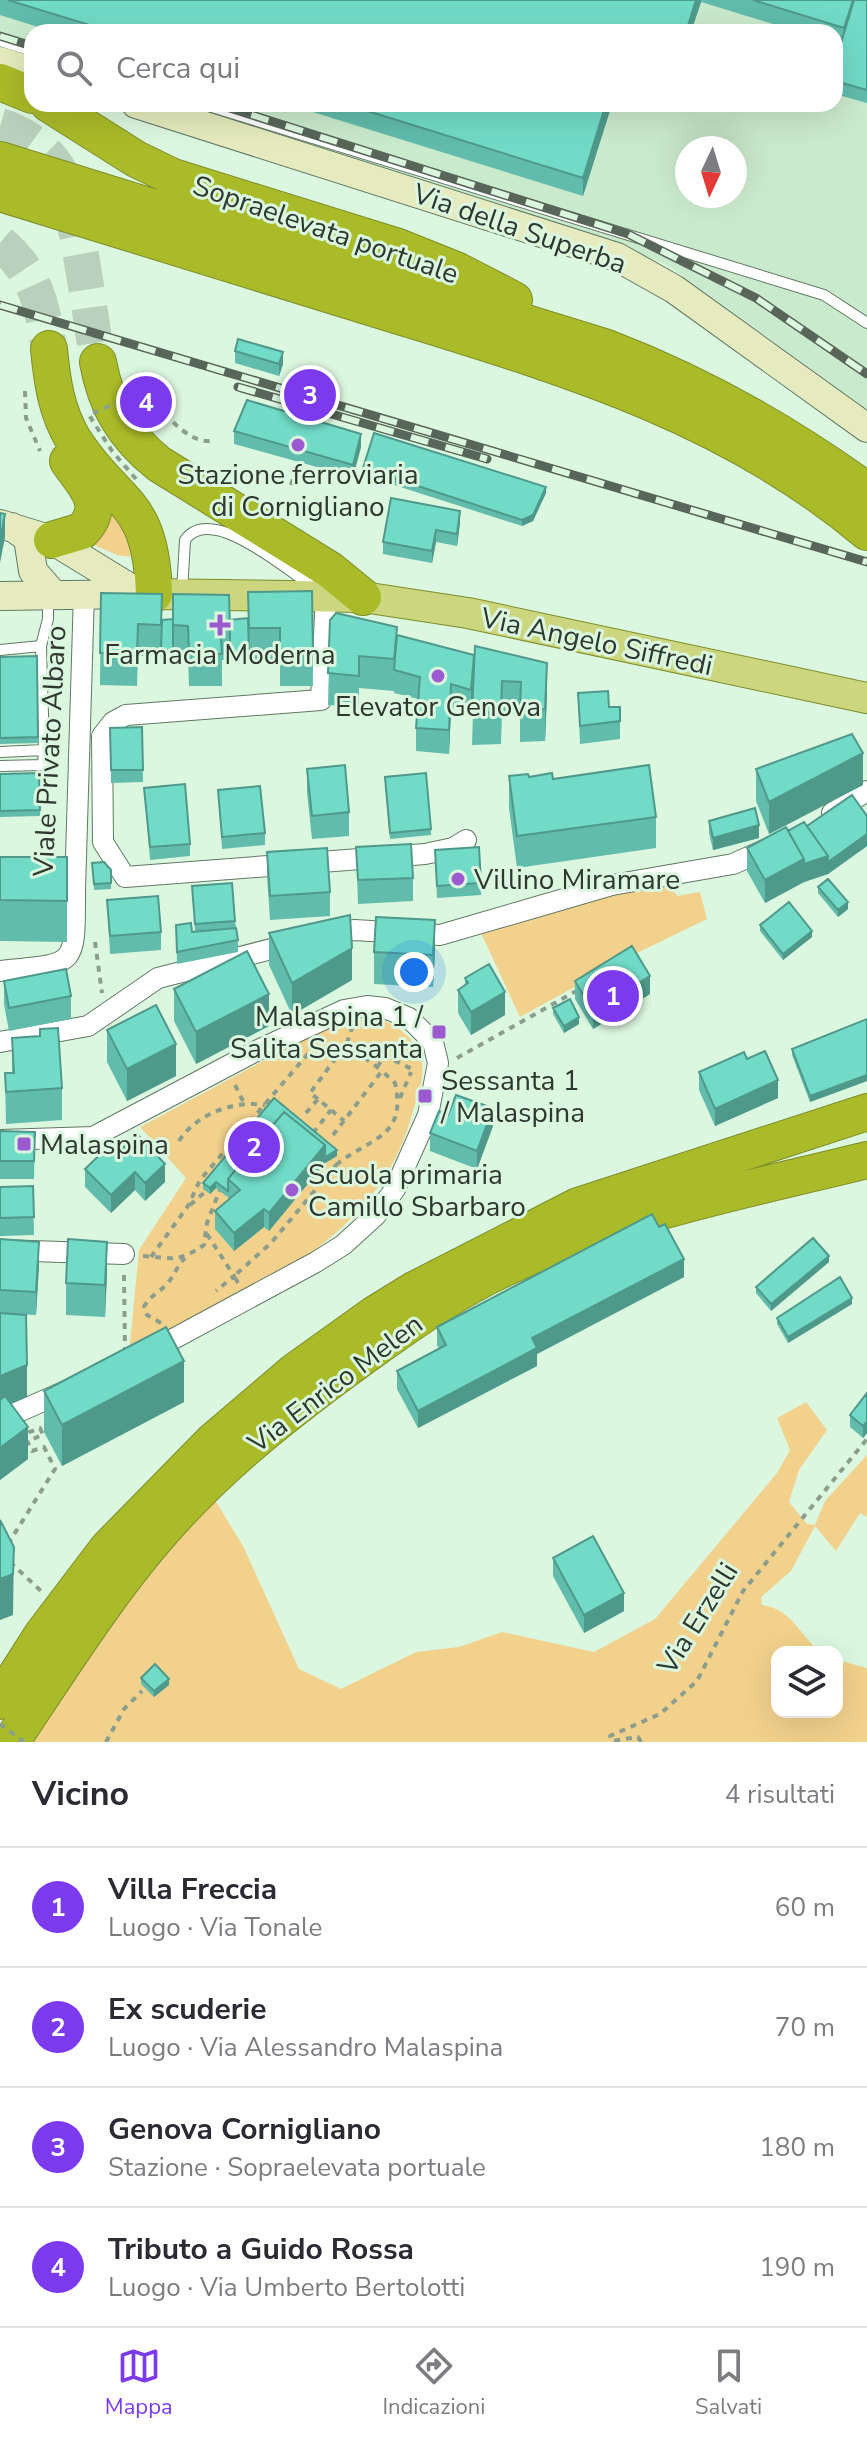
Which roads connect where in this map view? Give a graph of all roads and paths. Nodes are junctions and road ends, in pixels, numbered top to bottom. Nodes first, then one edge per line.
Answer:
1 (0, 41) edge
2 (24, 48) edge
3 (0, 61) edge
4 (24, 68) edge
5 (0, 82) edge
6 (24, 92) edge
7 (62, 112) edge
8 (162, 112) edge
9 (228, 112) edge
10 (0, 160) edge
11 (0, 193) edge
12 (378, 293) junction
13 (867, 323) edge
14 (607, 348) junction
15 (98, 362) tunnel mouth
16 (867, 428) edge
17 (210, 441) dead end
18 (298, 462) edge
19 (136, 479) dead end
20 (291, 485) dead end
21 (867, 491) edge
22 (6, 525) edge
23 (867, 532) edge
24 (52, 540) junction
25 (84, 593) junction
26 (50, 594) junction
27 (159, 594) junction
28 (326, 594) junction
29 (0, 596) edge
30 (363, 597) junction
31 (41, 646) junction
32 (0, 650) edge
33 (867, 698) edge
34 (44, 750) junction
35 (0, 752) edge
36 (0, 766) edge
37 (867, 791) edge
38 (813, 824) edge
39 (788, 838) edge
40 (466, 840) dead end
41 (75, 890) junction
42 (0, 891) edge
43 (0, 971) edge
44 (583, 988) edge
45 (349, 1022) dead end
46 (321, 1037) dead end
47 (0, 1042) edge
48 (355, 1050) dead end
49 (447, 1061) junction
50 (377, 1067) junction
51 (382, 1071) junction
52 (411, 1072) junction
53 (318, 1099) junction
54 (399, 1100) junction
55 (265, 1105) junction
56 (331, 1110) junction
57 (867, 1111) edge
58 (306, 1113) dead end
59 (344, 1121) junction
60 (814, 1126) dead end
61 (333, 1135) dead end
62 (308, 1139) edge
63 (0, 1140) edge
64 (179, 1141) dead end
65 (328, 1156) edge
66 (867, 1158) edge
67 (337, 1164) junction
68 (224, 1183) edge
69 (206, 1191) edge
70 (188, 1206) junction
71 (207, 1234) junction
72 (0, 1250) edge
73 (124, 1254) junction
74 (151, 1257) junction
75 (186, 1258) junction
76 (250, 1263) dead end
77 (457, 1268) junction
78 (234, 1276) dead end
79 (157, 1323) dead end
80 (125, 1365) joint
81 (82, 1384) edge
82 (6, 1418) edge
83 (867, 1439) edge
84 (42, 1592) dead end
85 (142, 1691) dead end
86 (0, 1701) edge
87 (0, 1724) edge
88 (11, 1742) edge
89 (24, 1742) edge
90 (106, 1742) edge
91 (641, 1742) edge

1 - 2 lane
3 - 4 street
5 - 6 highway
7 - 14 highway, Sopraelevata portuale
8 - 16 street, Via della Superba
9 - 13 lane
10 - 12 highway
11 - 12 highway
12 - 14 highway
12 - 23 highway
14 - 21 highway
15 - 30 highway
17 - 19 path, bridge
18 - 20 path
22 - 24 street
22 - 26 street
24 - 27 street
24 - 27 highway
25 - 26 street
25 - 27 street
25 - 41 street, Viale Privato Albaro
26 - 29 street
26 - 31 lane
27 - 28 main road, Via Angelo Siffredi
27 - 28 lane
28 - 30 main road, Via Angelo Siffredi
28 - 40 street
30 - 33 main road, Via Angelo Siffredi
31 - 32 lane
31 - 34 lane
34 - 35 lane
34 - 36 lane
37 - 38 street
39 - 47 street
41 - 42 street, Viale Privato Albaro
41 - 43 street
44 - 49 path
45 - 53 path
46 - 55 path
48 - 50 path
49 - 52 path
49 - 63 street
49 - 80 street
50 - 51 path
50 - 52 path
51 - 54 path
51 - 59 path
52 - 54 path
53 - 56 path
53 - 58 path
54 - 67 path
55 - 64 path
55 - 70 path
56 - 59 path
56 - 62 path
57 - 60 street
57 - 77 highway
59 - 61 path
65 - 67 path
66 - 77 highway
66 - 88 highway, Via Enrico Melen
67 - 76 path
68 - 71 path
69 - 70 path
70 - 74 path
71 - 75 path
71 - 78 path
72 - 73 street
73 - 74 path
73 - 80 path
74 - 75 path
75 - 79 path
77 - 86 highway, Via Enrico Melen
81 - 82 street
82 - 84 path
83 - 91 path, Via Erzelli
85 - 90 path
87 - 89 path, bridge

